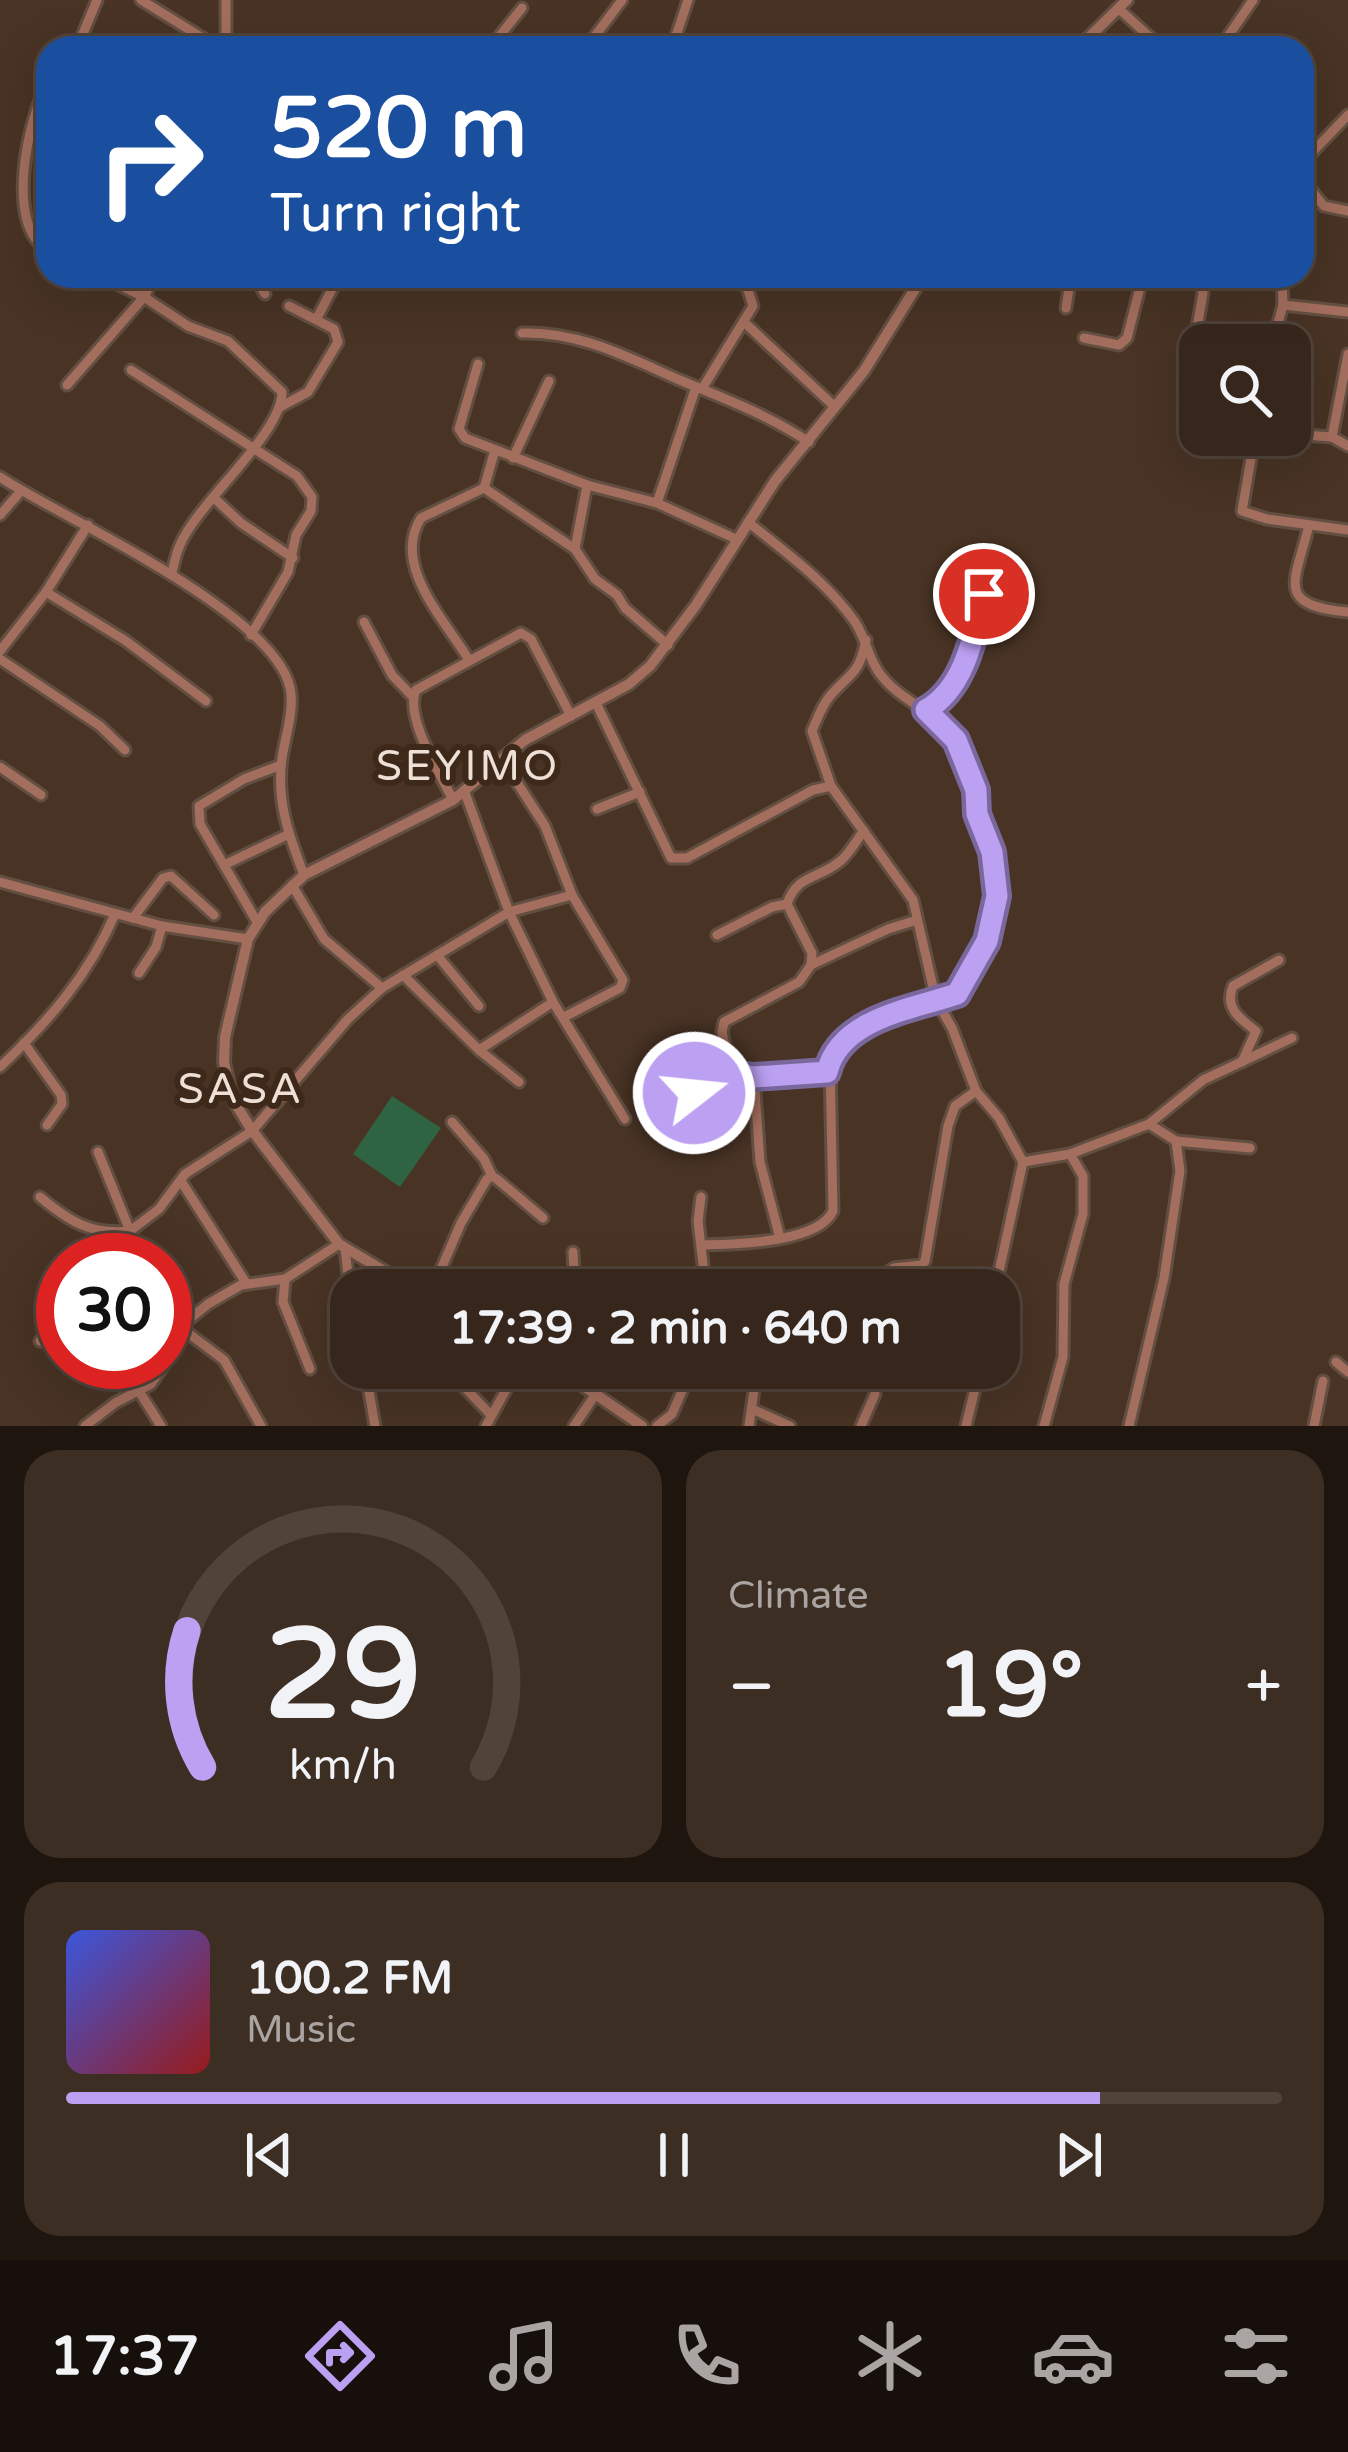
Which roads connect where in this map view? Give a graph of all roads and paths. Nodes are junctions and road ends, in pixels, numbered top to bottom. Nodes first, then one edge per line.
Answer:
1 (97, 0) edge
2 (141, 0) edge
3 (226, 0) edge
4 (622, 0) edge
5 (688, 0) edge
6 (1253, 0) edge
7 (1123, 5) edge
8 (522, 8) dead end
9 (82, 36) edge
10 (202, 36) edge
11 (223, 36) edge
12 (500, 36) edge
13 (595, 36) edge
14 (676, 36) edge
15 (1091, 36) edge
16 (1151, 36) edge
17 (1228, 36) edge
18 (36, 115) edge
19 (1348, 115) edge
20 (1314, 150) edge
21 (1314, 194) edge
22 (1348, 211) edge
23 (36, 238) edge
24 (125, 288) edge
25 (149, 288) edge
26 (261, 288) edge
27 (333, 288) edge
28 (748, 288) edge
29 (916, 288) edge
30 (1069, 288) edge
31 (1140, 288) edge
32 (1202, 288) edge
33 (1282, 288) edge
34 (265, 294) dead end
35 (144, 297) junction
36 (1283, 305) junction
37 (289, 306) dead end
38 (1066, 308) dead end
39 (1348, 312) edge
40 (317, 318) junction
41 (745, 323) junction
42 (1198, 324) edge
43 (1278, 324) edge
44 (522, 333) dead end
45 (1084, 338) dead end
46 (1348, 356) edge
47 (478, 364) dead end
48 (131, 370) dead end
49 (549, 381) dead end
50 (67, 385) dead end
51 (699, 388) junction
52 (280, 407) junction
53 (835, 407) junction
54 (1311, 436) edge
55 (1332, 437) junction
56 (809, 442) junction
57 (1348, 446) edge
58 (251, 450) junction
59 (495, 450) junction
60 (1251, 456) edge
61 (513, 458) junction
62 (0, 477) edge
63 (586, 485) junction
64 (484, 488) junction
65 (21, 491) junction
66 (213, 497) junction
67 (657, 503) junction
68 (0, 515) edge
69 (748, 521) junction
70 (88, 525) junction
71 (1309, 525) junction
72 (1348, 530) edge
73 (736, 539) junction
74 (575, 549) junction
75 (292, 558) junction
76 (172, 573) junction
77 (46, 592) junction
78 (984, 594) dead end
79 (1348, 612) edge
80 (364, 622) dead end
81 (251, 635) junction
82 (866, 639) junction
83 (668, 645) junction
84 (0, 655) edge
85 (469, 659) junction
86 (412, 696) junction
87 (206, 701) dead end
88 (596, 703) junction
89 (926, 710) junction
90 (571, 716) junction
91 (125, 750) dead end
92 (502, 759) junction
93 (281, 765) junction
94 (0, 767) edge
95 (831, 786) junction
96 (640, 792) junction
97 (41, 795) dead end
98 (459, 796) junction
99 (597, 809) dead end
100 (864, 830) junction
101 (289, 834) junction
102 (224, 865) junction
103 (304, 875) junction
104 (0, 882) edge
105 (292, 885) junction
106 (572, 895) junction
107 (788, 904) junction
108 (508, 912) junction
109 (116, 914) junction
110 (214, 914) dead end
111 (133, 918) junction
112 (917, 920) junction
113 (257, 922) junction
114 (162, 926) junction
115 (716, 935) dead end
116 (248, 939) junction
117 (437, 955) junction
118 (1279, 960) dead end
119 (812, 965) junction
120 (139, 973) dead end
121 (403, 975) junction
122 (382, 988) junction
123 (936, 1000) junction
124 (553, 1002) junction
125 (479, 1006) dead end
126 (564, 1017) junction
127 (1292, 1038) dead end
128 (24, 1043) junction
129 (478, 1050) junction
130 (1242, 1062) junction
131 (0, 1067) edge
132 (827, 1072) junction
133 (731, 1074) junction
134 (754, 1077) junction
135 (519, 1082) dead end
136 (976, 1091) junction
137 (694, 1093) dead end
138 (625, 1120) dead end
139 (452, 1122) dead end
140 (1148, 1124) junction
141 (47, 1125) dead end
142 (252, 1131) junction
143 (1176, 1141) junction
144 (1250, 1148) dead end
145 (98, 1152) dead end
146 (1070, 1154) junction
147 (1023, 1162) junction
148 (492, 1176) junction
149 (181, 1181) junction
150 (40, 1197) dead end
151 (700, 1197) dead end
152 (543, 1218) dead end
153 (130, 1231) junction
154 (780, 1238) junction
155 (704, 1245) junction
156 (342, 1246) junction
157 (572, 1252) dead end
158 (346, 1269) edge
159 (381, 1269) edge
160 (441, 1269) edge
161 (574, 1269) edge
162 (705, 1269) edge
163 (893, 1269) edge
164 (1000, 1269) edge
165 (285, 1280) junction
166 (246, 1283) junction
167 (192, 1317) edge
168 (192, 1336) edge
169 (1336, 1362) dead end
170 (310, 1369) dead end
171 (1348, 1372) edge
172 (1323, 1381) dead end
173 (369, 1389) edge
174 (463, 1389) edge
175 (507, 1389) edge
176 (586, 1389) edge
177 (683, 1389) edge
178 (754, 1389) edge
179 (976, 1389) edge
180 (140, 1391) joint
181 (875, 1394) dead end
182 (595, 1396) junction
183 (752, 1408) junction
184 (489, 1421) edge
185 (85, 1426) edge
186 (161, 1426) edge
187 (261, 1426) edge
188 (375, 1426) edge
189 (574, 1426) edge
190 (642, 1426) edge
191 (657, 1426) edge
192 (749, 1426) edge
193 (790, 1426) edge
194 (861, 1426) edge
195 (968, 1426) edge
196 (1044, 1426) edge
197 (1129, 1426) edge
198 (1314, 1426) edge

1 - 9 street
2 - 10 street
3 - 11 street
4 - 13 street
5 - 14 street
6 - 17 street
7 - 15 street
7 - 16 street
8 - 12 street
18 - 23 street
19 - 20 street
21 - 22 street
24 - 35 street
25 - 35 street
26 - 34 street
27 - 40 street
28 - 41 street
29 - 53 street
30 - 38 street
31 - 45 street
32 - 42 street
33 - 36 street
35 - 50 street
35 - 52 street
36 - 39 street
36 - 43 street
37 - 40 street
40 - 52 street
41 - 51 street
41 - 53 street
44 - 51 street
46 - 55 street
47 - 59 street
48 - 58 street
49 - 61 street
51 - 56 street
51 - 67 street
52 - 58 street
53 - 56 street
54 - 55 street
55 - 57 street
56 - 69 street
58 - 66 street
58 - 75 street
59 - 61 street
59 - 64 street
60 - 71 street
61 - 63 street
62 - 65 street
63 - 67 street
63 - 74 street
64 - 74 street
64 - 85 street
65 - 68 street
65 - 70 street
66 - 75 street
66 - 76 street
67 - 73 street
69 - 73 street
69 - 82 street
70 - 76 street
70 - 77 street
71 - 72 street
71 - 79 street
73 - 83 street
74 - 83 street
75 - 81 street
76 - 81 street
77 - 84 street
77 - 87 street
78 - 89 street
80 - 86 street
81 - 93 street
82 - 89 street
82 - 95 street
83 - 88 street
84 - 91 street
85 - 86 street
85 - 90 street
86 - 98 street
88 - 90 street
88 - 96 street
89 - 123 street
90 - 92 street
92 - 98 street
92 - 106 street
93 - 101 street
93 - 102 street
94 - 97 street
95 - 96 street
95 - 100 street
96 - 99 street
98 - 103 street
98 - 108 street
100 - 107 street
100 - 112 street
101 - 102 street
101 - 103 street
102 - 113 street
103 - 105 street
104 - 109 street
105 - 113 street
105 - 122 street
106 - 108 street
106 - 126 street
107 - 115 street
107 - 119 street
108 - 117 street
108 - 124 street
109 - 111 street
109 - 128 street
110 - 111 street
111 - 114 street
112 - 119 street
112 - 123 street
113 - 116 street
114 - 116 street
114 - 120 street
116 - 142 street
117 - 121 street
117 - 125 street
118 - 130 street
119 - 133 street
121 - 122 street
121 - 129 street
122 - 142 street
123 - 132 street
123 - 136 street
124 - 126 street
124 - 129 street
126 - 138 street
127 - 130 street
128 - 131 street
128 - 141 street
129 - 135 street
130 - 140 street
132 - 134 street
132 - 154 street
133 - 134 street
133 - 137 street
134 - 154 street
136 - 147 street
136 - 163 street
139 - 148 street
140 - 143 street
140 - 146 street
142 - 149 street
142 - 156 street
143 - 144 street
143 - 197 street
145 - 153 street
146 - 147 street
146 - 196 street
147 - 164 street
148 - 152 street
148 - 160 street
149 - 153 street
149 - 166 street
150 - 153 street
151 - 155 street
154 - 155 street
155 - 162 street
156 - 158 street
156 - 159 street
156 - 165 street
157 - 161 street
165 - 166 street
165 - 170 street
166 - 167 street
168 - 187 street
169 - 171 street
172 - 198 street
173 - 188 street
174 - 184 street
175 - 184 street
176 - 182 street
177 - 191 street
178 - 183 street
179 - 195 street
180 - 185 street
180 - 186 street
181 - 194 street
182 - 189 street
182 - 190 street
183 - 192 street
183 - 193 street

